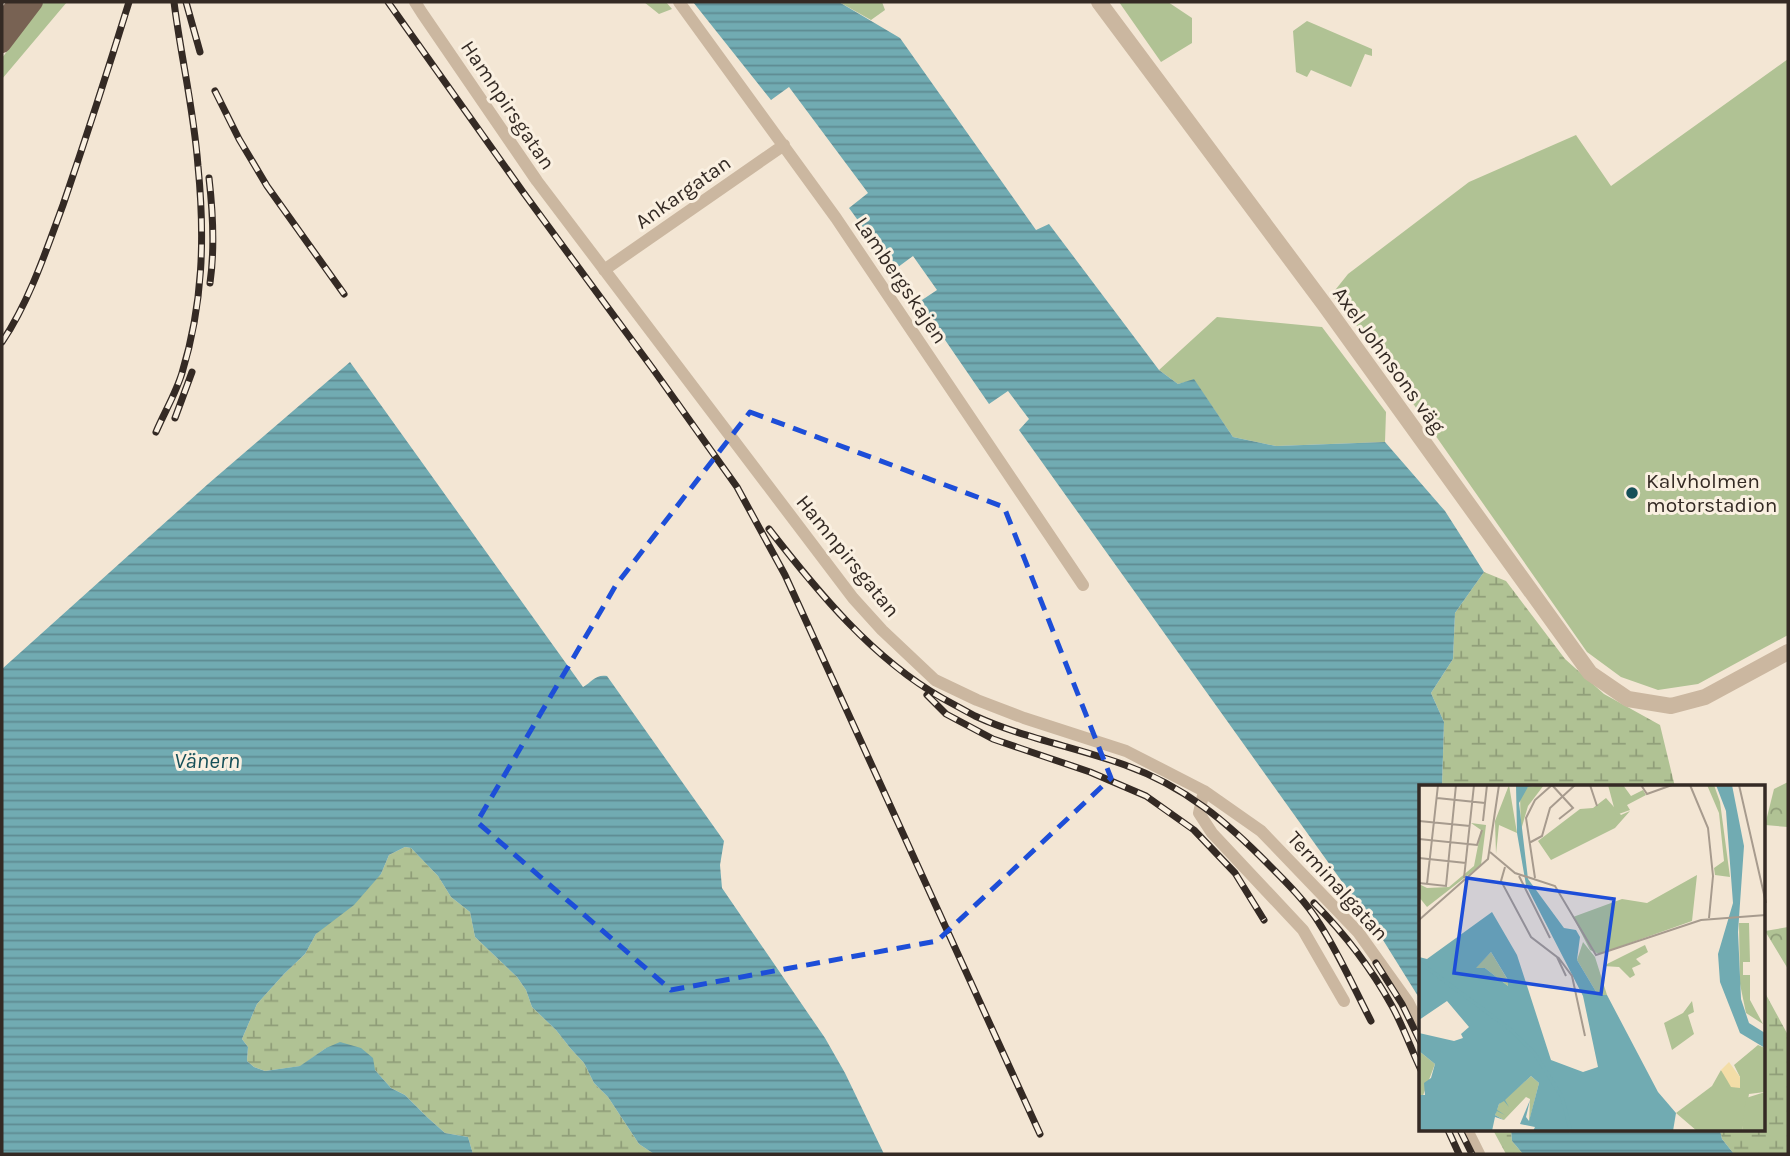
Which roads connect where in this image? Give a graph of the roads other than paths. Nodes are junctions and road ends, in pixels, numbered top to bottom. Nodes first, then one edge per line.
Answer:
1 (18, 2) edge
2 (34, 2) edge
3 (415, 2) edge
4 (679, 2) edge
5 (1099, 2) edge
6 (2, 21) edge
7 (2, 44) edge
8 (784, 145) junction
9 (604, 270) junction
10 (1083, 584) dead end
11 (1788, 652) edge
12 (1204, 791) junction
13 (1344, 1002) dead end
14 (1419, 1024) edge
15 (1468, 1132) edge
16 (1479, 1154) edge

1 - 6 main road
2 - 7 main road
3 - 9 street, Hamnpirsgatan
4 - 8 street, Lambergskajen
5 - 11 street, Axel Johnsons väg
8 - 9 street, Ankargatan
8 - 10 street, Lambergskajen
9 - 12 street, Hamnpirsgatan
12 - 13 street
12 - 14 street, Terminalgatan
15 - 16 street

